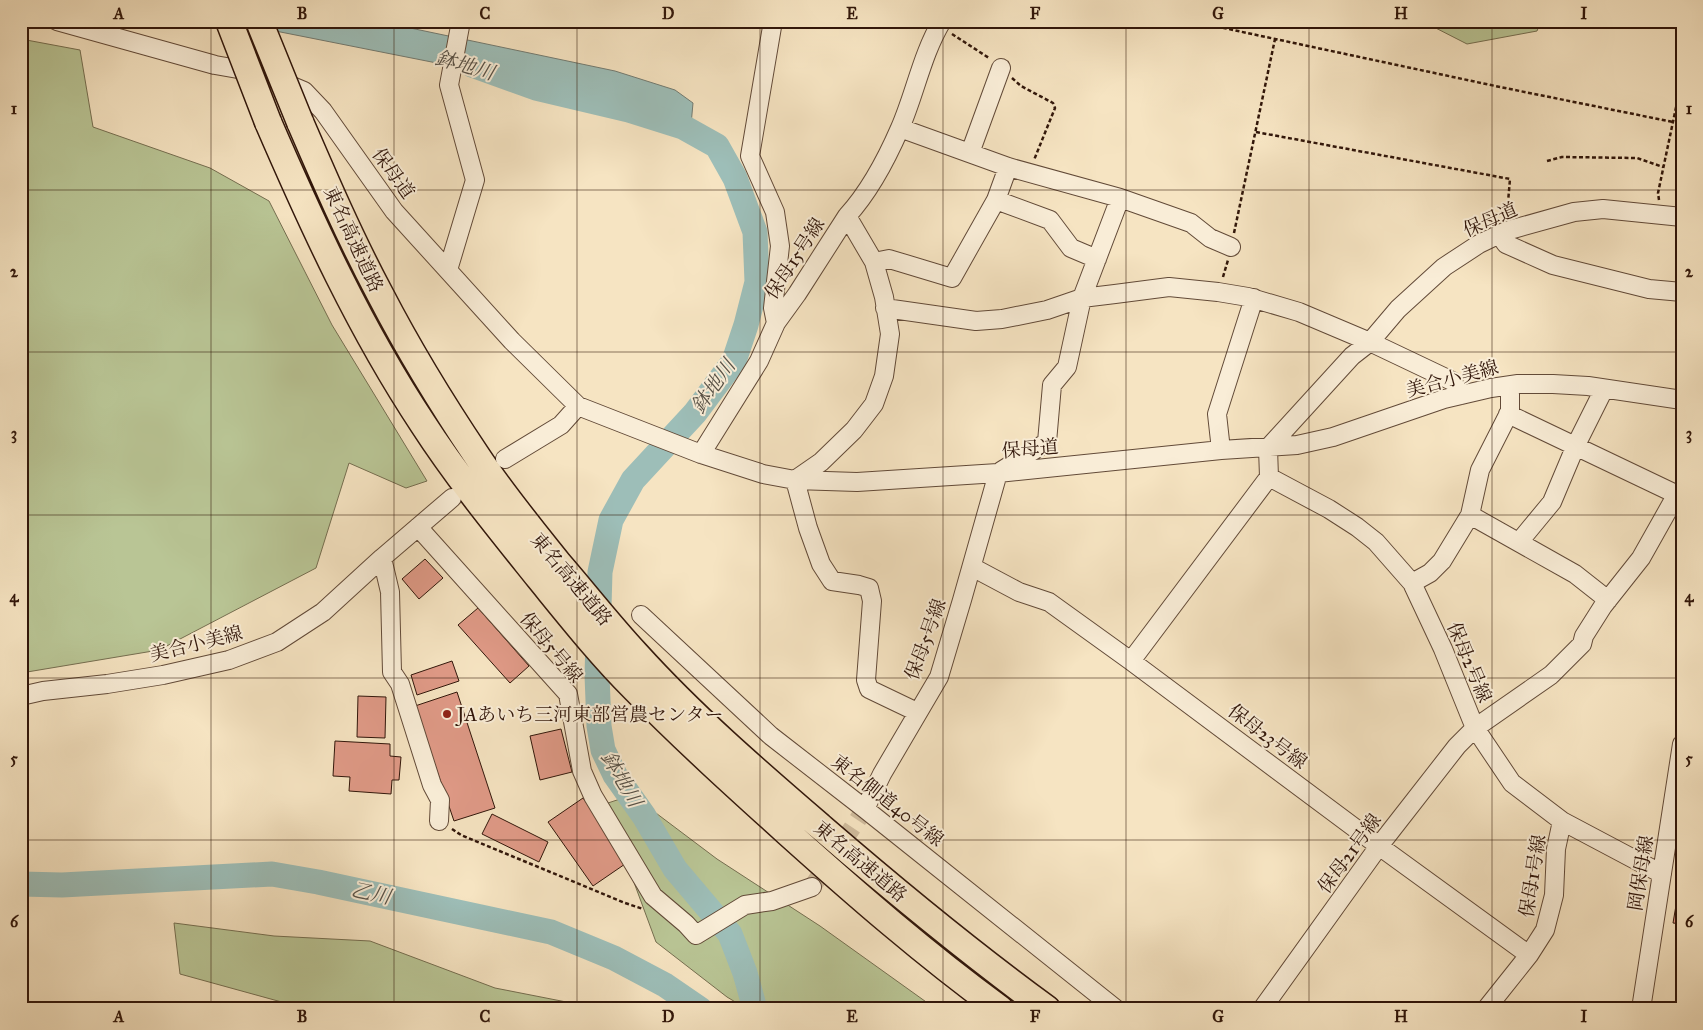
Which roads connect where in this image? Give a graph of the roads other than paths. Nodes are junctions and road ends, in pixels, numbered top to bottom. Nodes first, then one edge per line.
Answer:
1 (58, 21) edge
2 (229, 21) edge
3 (259, 21) edge
4 (773, 21) edge
5 (941, 22) edge
6 (460, 27) edge
7 (1001, 68) road end
8 (900, 128) junction
9 (970, 153) junction
10 (1008, 166) junction
11 (1120, 198) junction
12 (996, 200) junction
13 (847, 216) junction
14 (1682, 217) edge
15 (1502, 233) junction
16 (1231, 247) road end
17 (1097, 259) junction
18 (874, 262) junction
19 (448, 270) junction
20 (1682, 292) edge
21 (1082, 298) junction
22 (1254, 298) junction
23 (885, 308) junction
24 (776, 323) junction
25 (1370, 342) junction
26 (1510, 385) junction
27 (1604, 389) junction
28 (1461, 395) junction
29 (1682, 400) edge
30 (578, 406) junction
31 (1508, 414) junction
32 (1576, 445) junction
33 (1268, 448) junction
34 (1222, 450) junction
35 (694, 451) junction
36 (505, 460) dead end
37 (998, 473) junction
38 (1269, 477) junction
39 (795, 480) junction
40 (1679, 495) edge
41 (452, 498) dead end
42 (1470, 515) junction
43 (418, 527) junction
44 (1519, 542) junction
45 (382, 558) junction
46 (972, 567) junction
47 (1412, 583) junction
48 (1608, 600) junction
49 (641, 615) dead end
50 (1131, 661) junction
51 (21, 696) edge
52 (917, 712) junction
53 (1475, 728) junction
54 (1682, 744) edge
55 (865, 809) junction
56 (439, 821) road end
57 (1562, 821) junction
58 (1379, 846) junction
59 (1662, 874) junction
60 (812, 887) tunnel mouth
61 (1529, 955) junction
62 (1000, 1009) edge
63 (1047, 1009) edge
64 (1116, 1009) edge
65 (1262, 1009) edge
66 (1486, 1009) edge
67 (1641, 1009) edge

1 - 19 street, 保母道
2 - 62 highway, 東名高速道路, bridge
3 - 63 highway, 東名高速道路, bridge
4 - 24 street
5 - 8 street, 保母15号線
6 - 19 street
7 - 9 street
8 - 9 street
8 - 13 street, 保母15号線
9 - 10 street
10 - 11 street
10 - 12 street
11 - 16 street
11 - 17 street
12 - 17 street
12 - 18 street
13 - 18 street
13 - 24 street, 保母15号線
14 - 15 street, 保母道
15 - 20 street
15 - 25 street, 保母道
17 - 21 street
18 - 23 street
19 - 30 street, 保母道
21 - 22 street
21 - 23 street
21 - 37 street
22 - 25 street
22 - 34 street
23 - 39 street
24 - 35 street, 保母15号線
25 - 28 street
25 - 33 street, 保母道
26 - 27 street, 美合小美線
26 - 28 street, 美合小美線
26 - 31 street
27 - 29 street, 美合小美線
27 - 32 street
28 - 33 street, 美合小美線
30 - 35 street, 保母道
30 - 36 street
31 - 32 street
31 - 42 street
32 - 40 street
32 - 44 street
33 - 34 street, 保母道
33 - 38 street
34 - 37 street, 保母道
35 - 39 street, 保母道
37 - 39 street, 保母道
37 - 46 street, 保母5号線
38 - 47 street, 保母2号線
38 - 50 street
39 - 52 street
40 - 48 street, 保母21号線
41 - 43 street, 美合小美線
42 - 44 street
42 - 47 street
43 - 45 street, 美合小美線
43 - 60 street, 保母5号線
44 - 48 street
45 - 51 street, 美合小美線
45 - 56 street
46 - 50 street, 保母23号線
46 - 52 street, 保母5号線
47 - 53 street, 保母2号線
48 - 53 street, 保母21号線
49 - 55 street, 東名側道40号線
50 - 58 street, 保母23号線
52 - 55 street, 保母5号線
53 - 57 street, 保母2号線
53 - 58 street, 保母21号線
54 - 59 street, 岡保母線
55 - 64 street, 東名側道40号線
57 - 59 street, 保母2号線
57 - 61 street, 保母1号線
58 - 61 street, 保母23号線
58 - 65 street, 保母21号線
59 - 67 street, 岡保母線
61 - 66 street, 保母1号線

